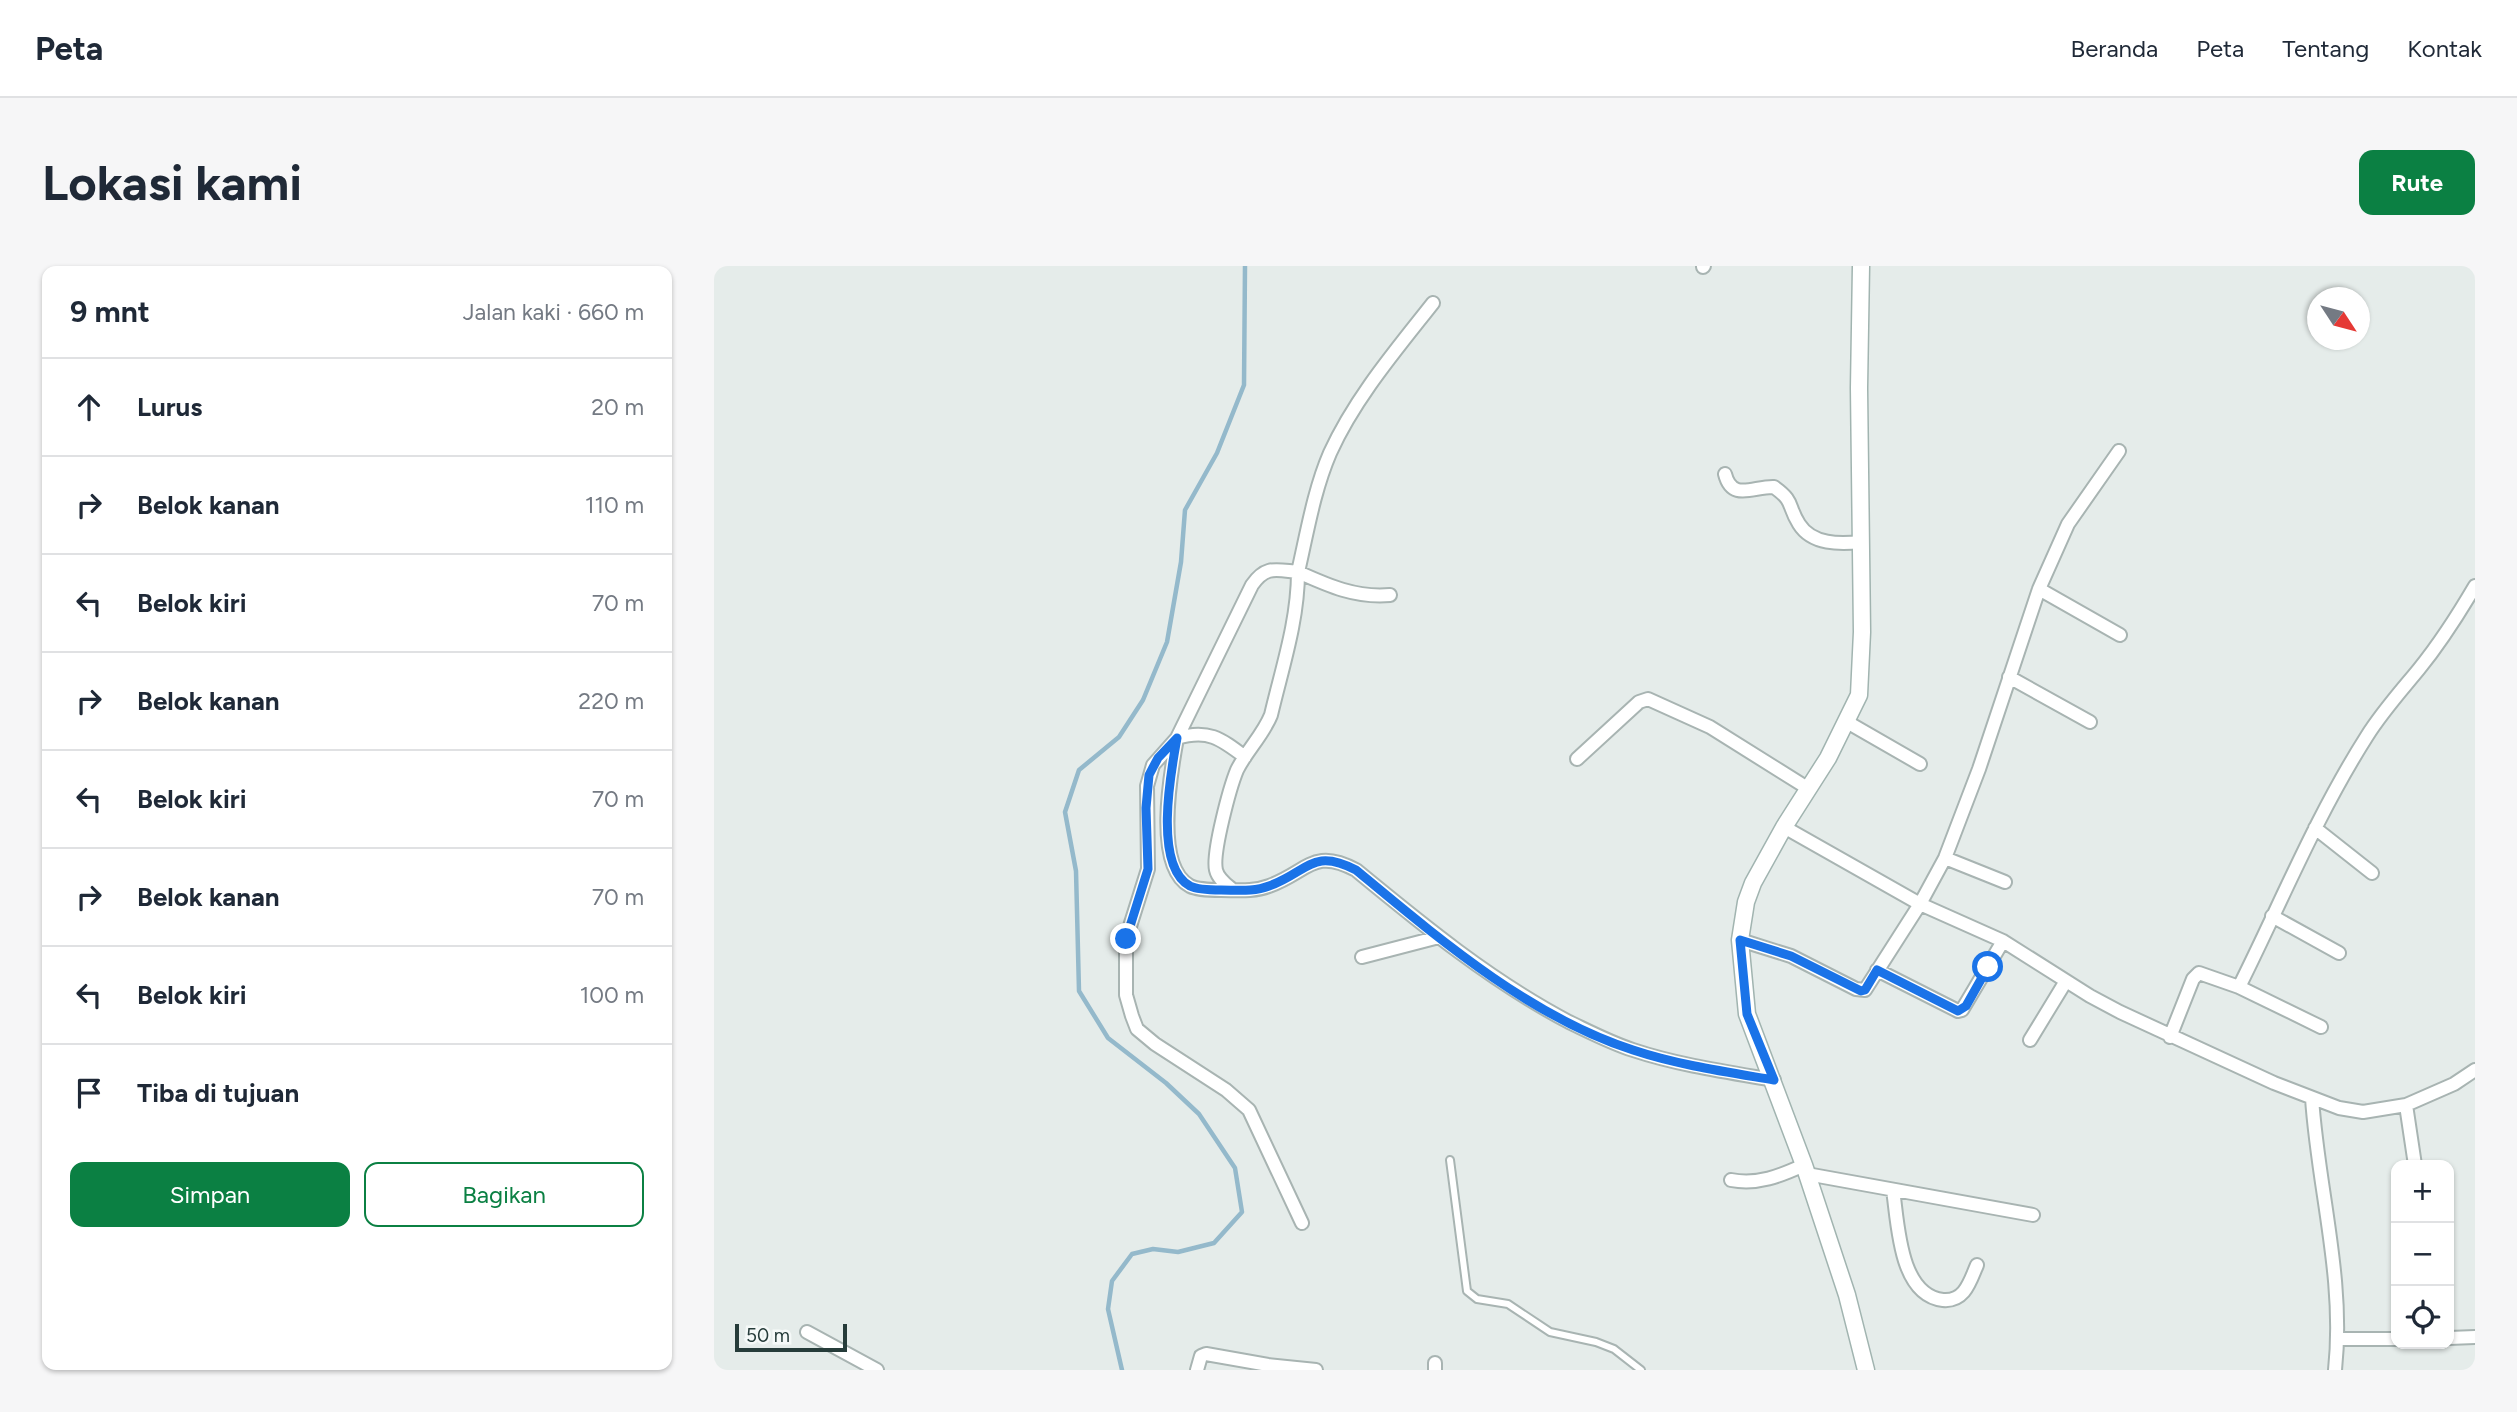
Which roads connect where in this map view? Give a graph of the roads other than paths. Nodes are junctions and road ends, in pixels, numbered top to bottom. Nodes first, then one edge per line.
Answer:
1 (1861, 266) edge
2 (1433, 303) dead end
3 (2119, 451) dead end
4 (1725, 474) dead end
5 (1861, 542) junction
6 (1298, 572) junction
7 (2475, 586) edge
8 (2039, 589) junction
9 (1390, 595) dead end
10 (2120, 635) dead end
11 (2009, 677) junction
12 (1847, 722) junction
13 (2090, 722) dead end
14 (1177, 738) junction
15 (1245, 757) junction
16 (1577, 759) dead end
17 (1920, 764) dead end
18 (1809, 789) junction
19 (1784, 827) junction
20 (2315, 828) junction
21 (1945, 858) junction
22 (2372, 873) dead end
23 (2005, 882) dead end
24 (1233, 890) junction
25 (1920, 904) junction
26 (2272, 916) junction
27 (1438, 937) junction
28 (1740, 940) junction
29 (2003, 941) junction
30 (2339, 953) dead end
31 (1362, 957) dead end
32 (1877, 970) junction
33 (2066, 981) junction
34 (2239, 987) junction
35 (2321, 1027) dead end
36 (2170, 1037) junction
37 (2030, 1040) dead end
38 (2475, 1070) edge
39 (1774, 1080) junction
40 (2312, 1098) junction
41 (2406, 1105) junction
42 (1450, 1160) dead end
43 (2413, 1160) edge
44 (1806, 1169) junction
45 (1731, 1180) dead end
46 (1894, 1189) junction
47 (2033, 1215) dead end
48 (1302, 1223) dead end
49 (1978, 1265) dead end
50 (807, 1332) dead end
51 (2454, 1338) edge
52 (2475, 1338) edge
53 (2337, 1339) junction
54 (2391, 1339) edge
55 (877, 1370) edge
56 (1197, 1370) edge
57 (1316, 1370) edge
58 (1641, 1370) edge
59 (1866, 1370) edge
60 (2335, 1370) edge

1 - 5 street
2 - 6 street
3 - 8 street
4 - 5 street
5 - 12 street
6 - 9 street
6 - 14 street
6 - 15 street
7 - 20 street
8 - 10 street
8 - 11 street
11 - 13 street
11 - 21 street
12 - 17 street
12 - 18 street
14 - 15 street
14 - 24 street
14 - 48 street
15 - 24 street
16 - 18 street
18 - 19 street
19 - 25 street
19 - 28 street
20 - 22 street
20 - 26 street
21 - 23 street
21 - 25 street
24 - 27 street
25 - 29 street
25 - 32 street
26 - 30 street
26 - 34 street
27 - 31 street
27 - 39 street
28 - 32 street
28 - 39 street
29 - 32 street
29 - 33 street
33 - 36 street
33 - 37 street
34 - 35 street
34 - 36 street
36 - 40 street
38 - 41 street
39 - 44 street
40 - 41 street
40 - 53 street
41 - 43 street
42 - 58 lane
44 - 45 street
44 - 46 street
44 - 59 street
46 - 47 street
46 - 49 street
50 - 55 street
51 - 52 street
53 - 54 street
53 - 60 street
56 - 57 street

